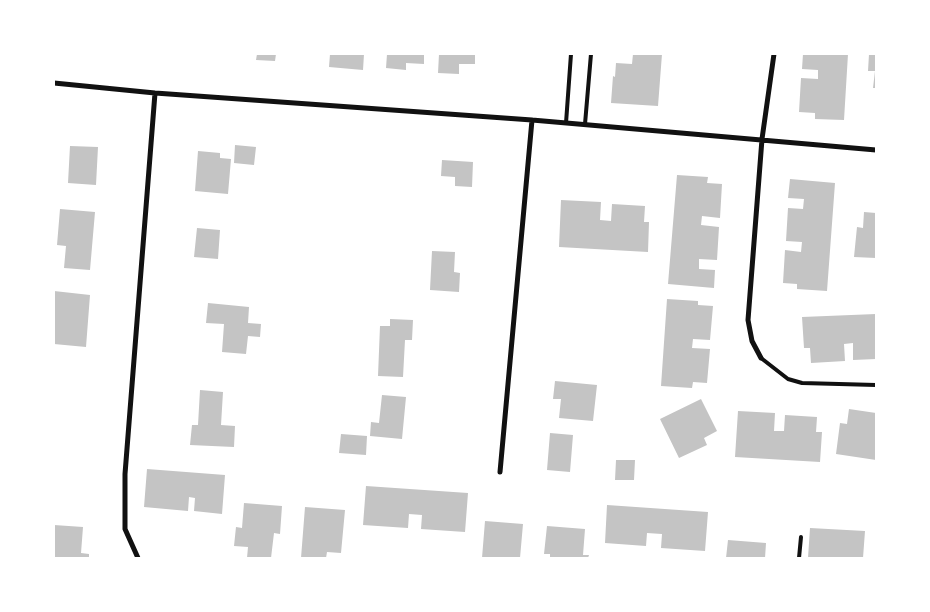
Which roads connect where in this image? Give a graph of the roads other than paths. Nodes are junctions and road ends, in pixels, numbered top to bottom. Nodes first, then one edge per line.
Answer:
1 (571, 54) edge
2 (591, 54) edge
3 (774, 54) edge
4 (54, 83) edge
5 (155, 94) junction
6 (532, 120) junction
7 (566, 123) junction
8 (585, 124) junction
9 (762, 139) junction
10 (876, 150) edge
11 (761, 358) joint
12 (876, 385) edge
13 (500, 472) dead end
14 (801, 537) dead end
15 (138, 558) edge
16 (799, 558) edge

1 - 7 lane
2 - 8 lane
3 - 9 street
4 - 5 street
5 - 6 street
5 - 15 street
6 - 7 street
6 - 13 street
7 - 8 street
8 - 9 street
9 - 10 street
9 - 11 street
11 - 12 lane
14 - 16 lane

